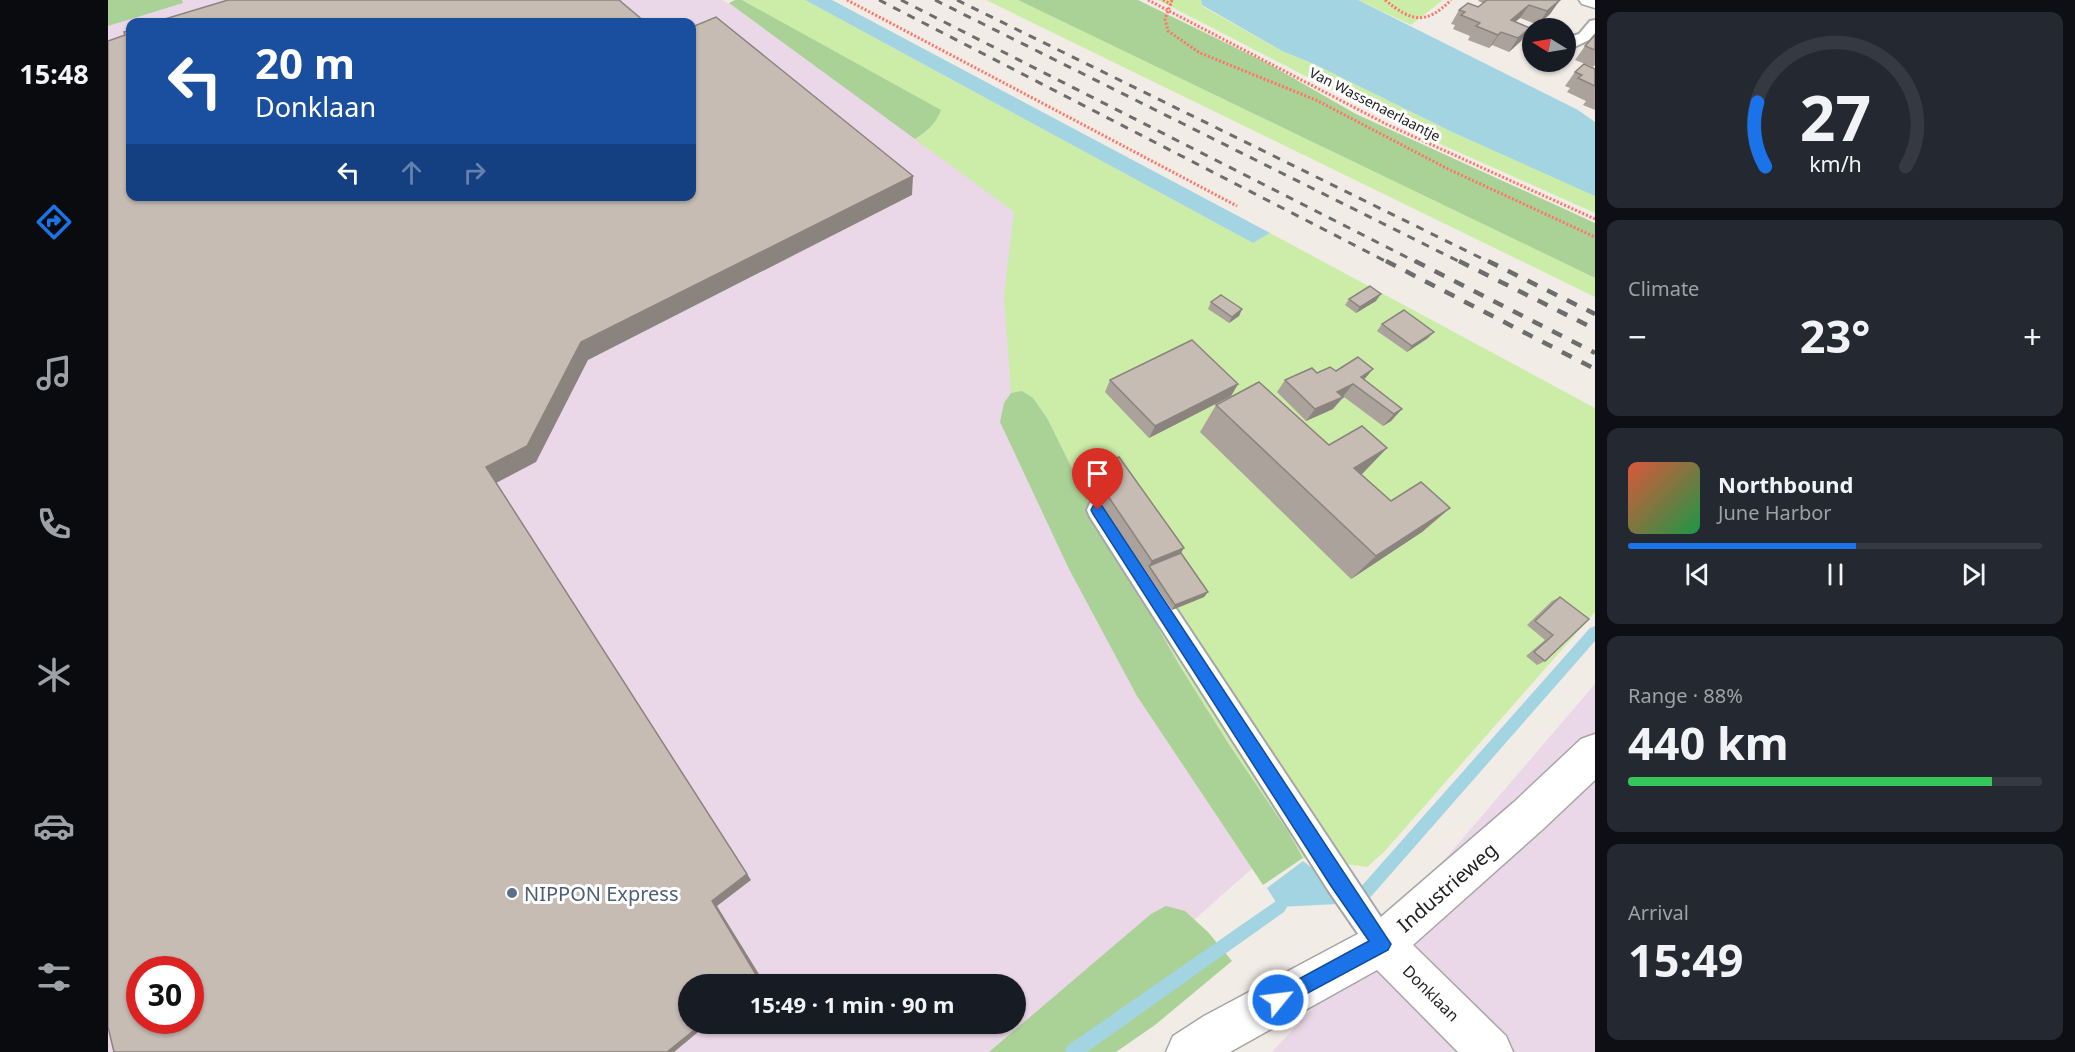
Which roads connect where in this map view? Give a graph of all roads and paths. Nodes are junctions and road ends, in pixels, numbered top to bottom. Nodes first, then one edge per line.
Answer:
1 (847, 0) edge
2 (1148, 0) edge
3 (1163, 0) edge
4 (1385, 0) edge
5 (1452, 0) edge
6 (1589, 0) edge
7 (1172, 2) edge
8 (1595, 2) edge
9 (1169, 10) junction
10 (1595, 24) edge
11 (1576, 40) edge
12 (1237, 206) dead end
13 (1595, 219) edge
14 (1595, 237) edge
15 (1098, 510) dead end
16 (1595, 753) edge
17 (1382, 944) junction
18 (1188, 1052) edge
19 (1490, 1052) edge

1 - 12 path
2 - 9 path, Van Wassenaerlaantje
3 - 7 path
4 - 5 path
6 - 8 street
7 - 9 path
9 - 13 path, Van Wassenaerlaantje
9 - 14 path
10 - 11 lane
15 - 17 lane, Donklaan
16 - 17 street, Industrieweg
17 - 18 street, Industrieweg
17 - 19 street, Donklaan

